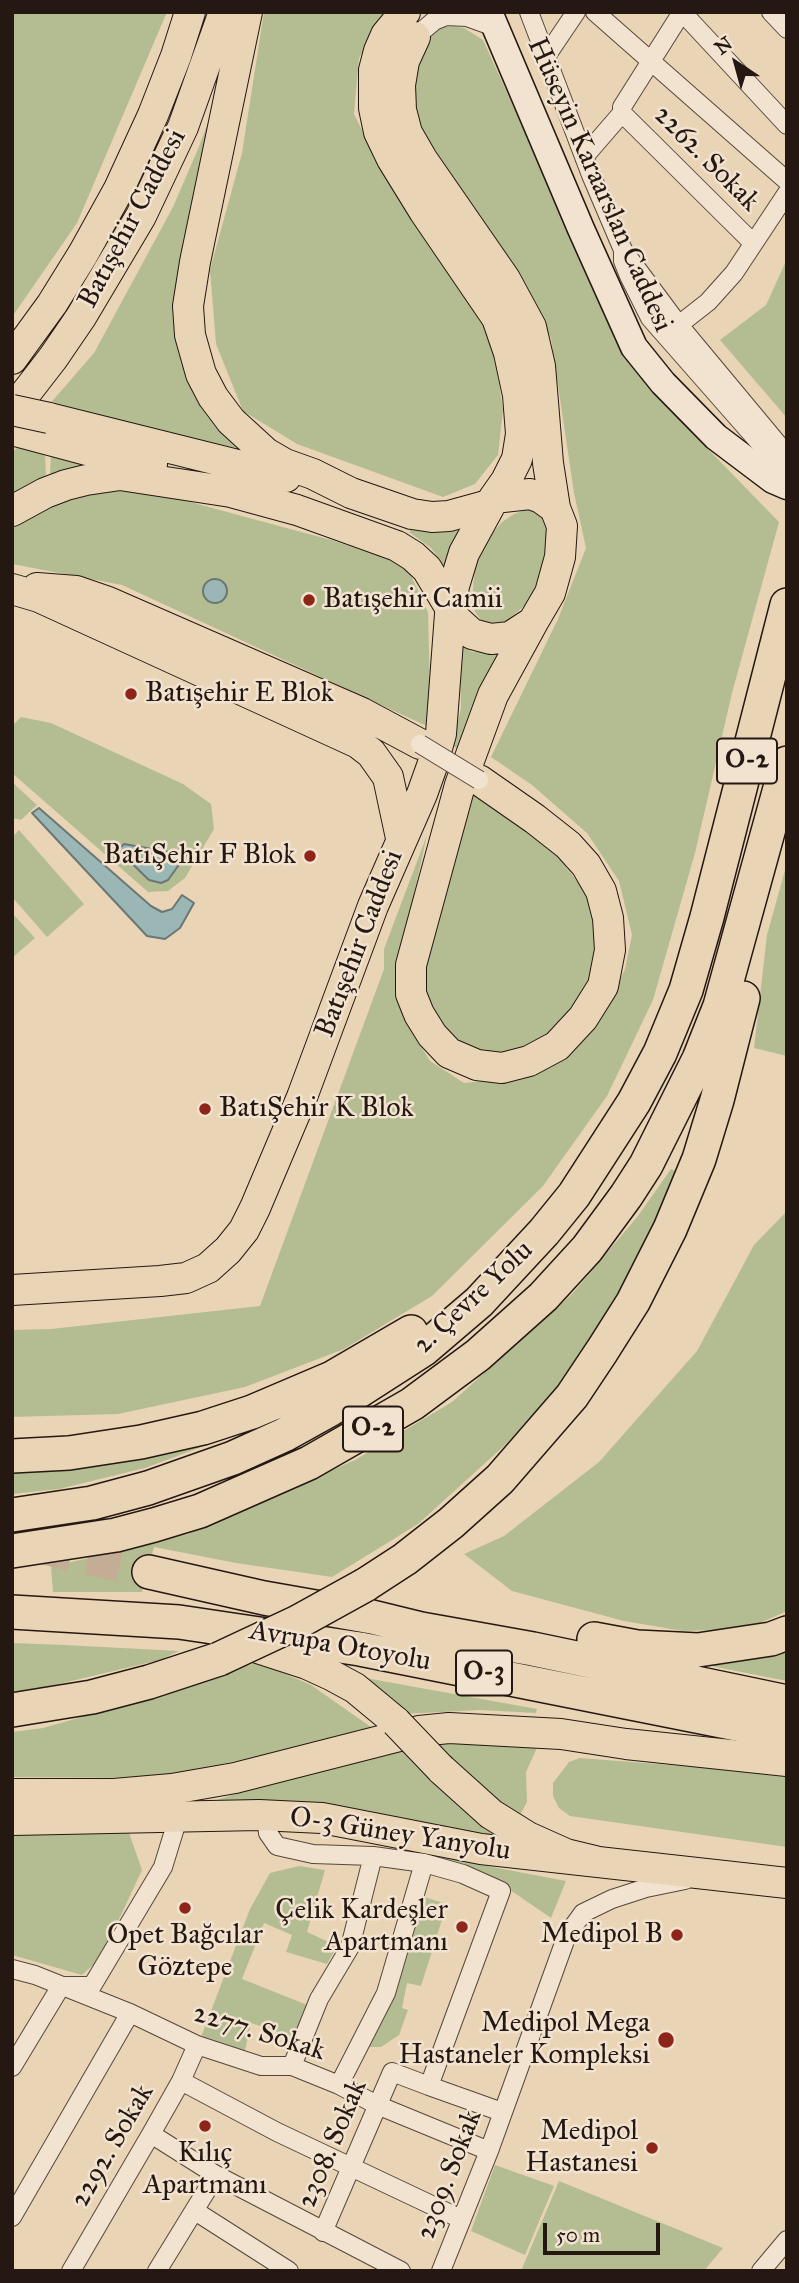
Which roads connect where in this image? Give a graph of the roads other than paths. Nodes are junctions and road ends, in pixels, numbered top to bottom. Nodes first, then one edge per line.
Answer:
1 (190, 12) edge
2 (224, 12) edge
3 (247, 12) edge
4 (431, 12) edge
5 (529, 12) edge
6 (576, 12) edge
7 (595, 12) edge
8 (682, 12) edge
9 (771, 12) edge
10 (492, 20) edge
11 (410, 25) edge
12 (787, 29) edge
13 (547, 55) junction
14 (650, 61) junction
15 (622, 113) junction
16 (787, 125) edge
17 (584, 157) junction
18 (787, 181) edge
19 (787, 193) edge
20 (753, 243) junction
21 (671, 330) junction
22 (12, 359) edge
23 (12, 410) edge
24 (46, 428) junction
25 (12, 430) edge
26 (787, 455) edge
27 (787, 474) edge
28 (787, 486) edge
29 (231, 492) junction
30 (351, 493) junction
31 (491, 501) junction
32 (555, 508) junction
33 (12, 510) edge
34 (12, 588) edge
35 (787, 605) edge
36 (450, 612) junction
37 (533, 622) junction
38 (420, 744) joint
39 (787, 763) edge
40 (787, 774) edge
41 (479, 780) joint
42 (401, 838) junction
43 (750, 926) junction
44 (544, 1232) junction
45 (12, 1290) edge
46 (12, 1447) edge
47 (69, 1453) junction
48 (12, 1456) edge
49 (12, 1515) edge
50 (12, 1551) edge
51 (149, 1572) tunnel mouth
52 (369, 1601) junction
53 (12, 1612) edge
54 (179, 1622) junction
55 (787, 1633) edge
56 (787, 1702) edge
57 (12, 1710) edge
58 (787, 1734) edge
59 (787, 1761) edge
60 (12, 1794) edge
61 (266, 1816) junction
62 (178, 1818) junction
63 (12, 1820) edge
64 (373, 1856) junction
65 (595, 1861) junction
66 (424, 1863) junction
67 (713, 1874) junction
68 (787, 1884) edge
69 (12, 1969) edge
70 (61, 1986) junction
71 (130, 2013) junction
72 (197, 2045) junction
73 (292, 2066) junction
74 (12, 2067) edge
75 (181, 2081) junction
76 (339, 2085) junction
77 (429, 2086) junction
78 (377, 2105) junction
79 (502, 2112) junction
80 (152, 2134) junction
81 (489, 2151) junction
82 (350, 2167) junction
83 (216, 2175) junction
84 (195, 2210) junction
85 (12, 2217) edge
86 (461, 2219) junction
87 (323, 2232) junction
88 (787, 2240) edge
89 (71, 2271) edge
90 (158, 2271) edge
91 (289, 2271) edge
92 (401, 2271) edge
93 (441, 2271) edge
94 (761, 2271) edge

1 - 22 main road, Batışehir Caddesi
2 - 23 main road, Batışehir Caddesi
3 - 30 main road
4 - 11 street
5 - 13 street
6 - 13 street
7 - 14 street
8 - 14 street
8 - 16 street
9 - 12 street
10 - 11 street
10 - 28 main road, Hüseyin Karaarslan Caddesi
11 - 31 main road
11 - 32 main road
13 - 17 street
14 - 15 street
14 - 18 street
15 - 17 street
15 - 20 street, 2262. Sokak
17 - 21 street
19 - 20 street
20 - 21 street
21 - 26 street
21 - 27 street
23 - 24 main road, bridge
24 - 25 main road
24 - 29 main road
24 - 30 main road
29 - 33 main road
29 - 36 main road
30 - 31 main road
31 - 32 main road
31 - 36 main road
32 - 37 main road
34 - 38 main road
34 - 42 main road, Batışehir Caddesi
35 - 44 highway, 2. Çevre Yolu / O-2
36 - 37 main road
36 - 42 main road
37 - 41 main road
38 - 41 street, bridge
39 - 43 highway, O-2
40 - 43 highway
42 - 45 main road, Batışehir Caddesi
43 - 50 highway, 2. Çevre Yolu / O-2
43 - 52 highway
44 - 47 highway
44 - 49 highway, 2. Çevre Yolu / O-2
46 - 47 highway
47 - 48 highway
51 - 52 highway, O-3
52 - 55 highway
52 - 56 highway, Avrupa Otoyolu / O-3
52 - 57 highway, bridge
53 - 54 highway, Avrupa Otoyolu / O-3
54 - 58 highway, Avrupa Otoyolu / O-3
54 - 65 main road, bridge
59 - 60 main road
61 - 62 main road, O-3 Güney Yanyolu
61 - 64 street
61 - 65 main road, O-3 Güney Yanyolu
62 - 63 main road, O-3 Güney Yanyolu
62 - 70 street
64 - 66 street
64 - 73 street
65 - 67 main road, O-3 Güney Yanyolu
66 - 76 street
66 - 77 street
67 - 68 main road, O-3 Güney Yanyolu
67 - 79 street, 2309. Sokak
69 - 70 street, 2277. Sokak
70 - 71 street, 2277. Sokak
70 - 74 street
71 - 72 street, 2277. Sokak
71 - 85 street
72 - 73 street, 2277. Sokak
72 - 75 street, 2292. Sokak
73 - 76 street, 2277. Sokak
75 - 80 street, 2292. Sokak
75 - 82 street
76 - 78 street, 2277. Sokak
77 - 78 street, 2308. Sokak
77 - 79 street
78 - 81 street, 2277. Sokak
78 - 82 street, 2308. Sokak
79 - 81 street, 2309. Sokak
80 - 83 street
80 - 89 street, 2292. Sokak
81 - 86 street, 2309. Sokak
82 - 86 street
82 - 87 street, 2308. Sokak
83 - 84 street
83 - 87 street
84 - 90 street
84 - 91 street
86 - 93 street, 2309. Sokak
87 - 92 street
88 - 94 street

